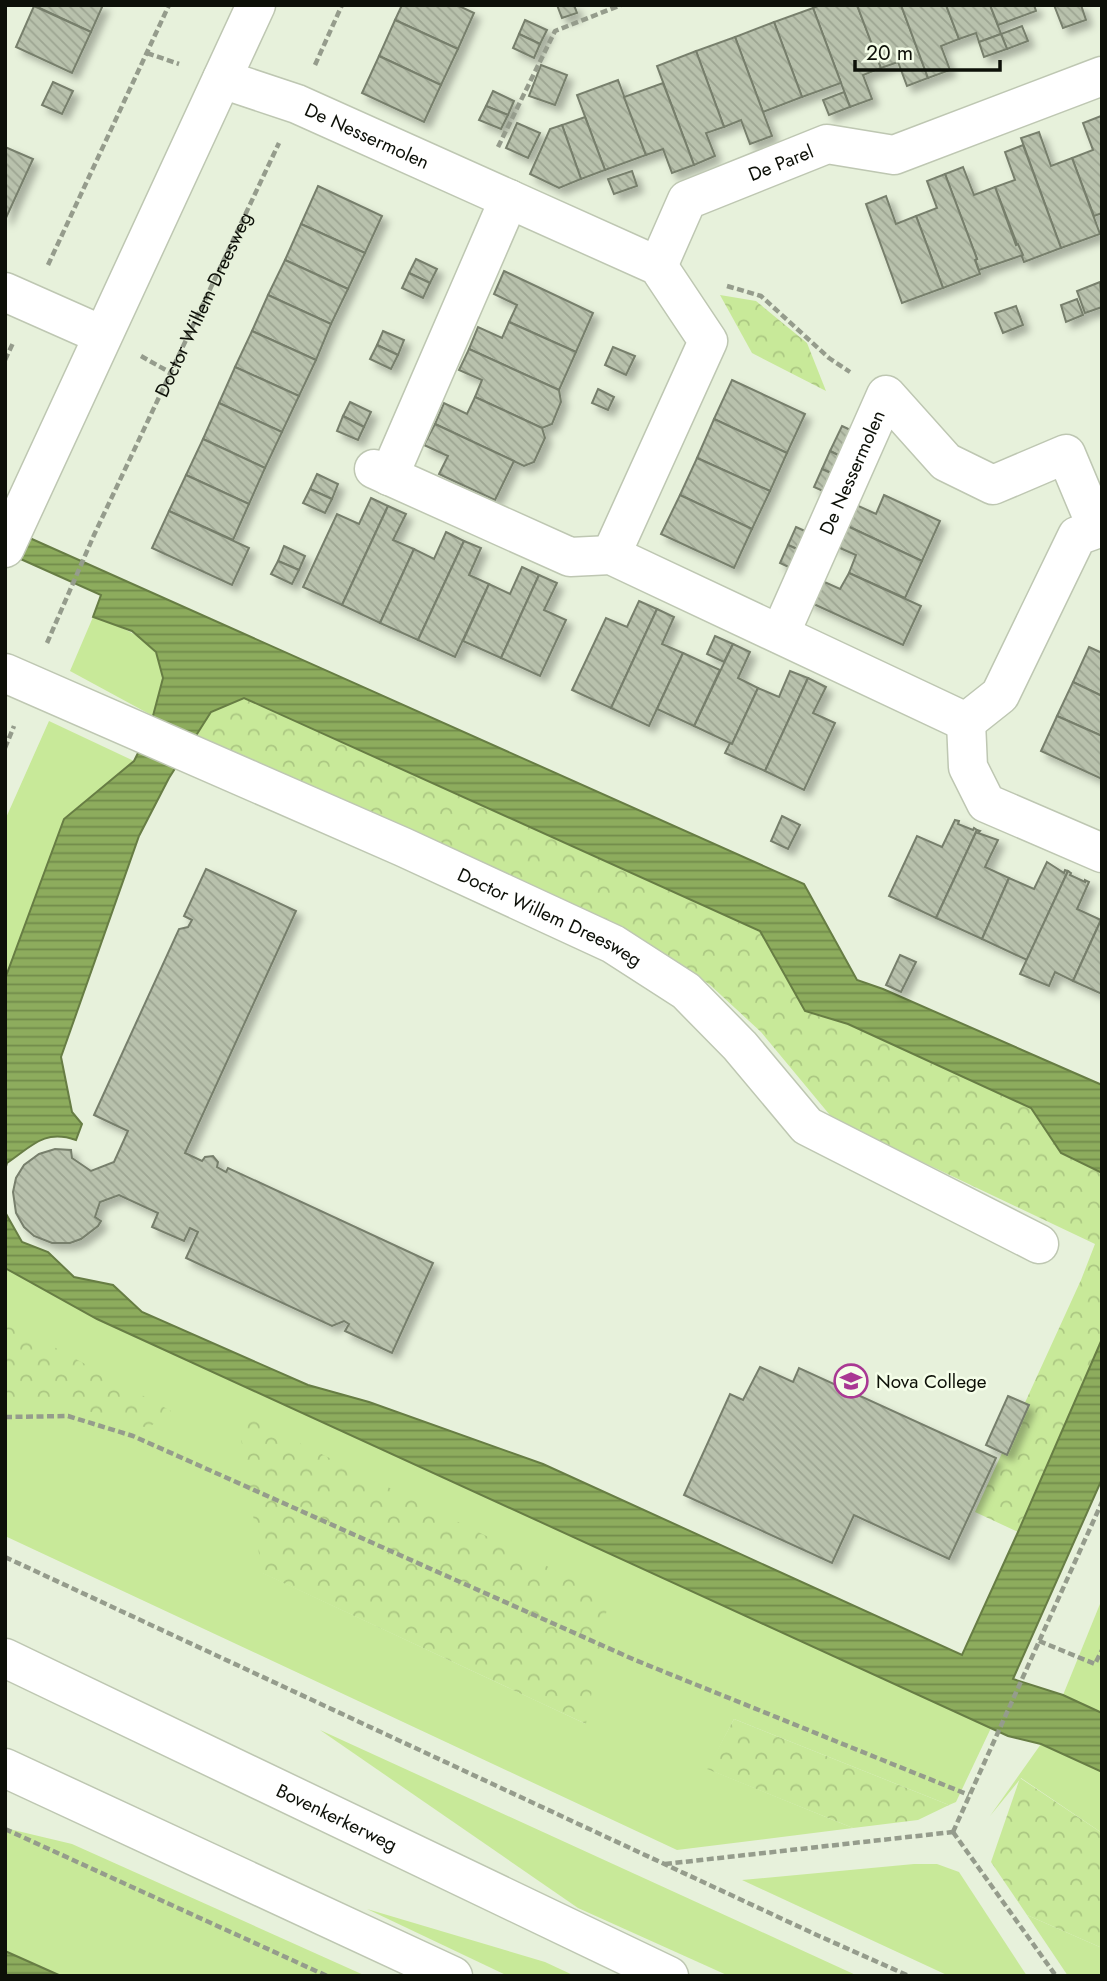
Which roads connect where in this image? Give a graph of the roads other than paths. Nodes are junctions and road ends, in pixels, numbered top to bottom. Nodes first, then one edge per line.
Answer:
1 (256, 5) edge
2 (1102, 76) edge
3 (222, 79) junction
4 (494, 192) junction
5 (658, 266) junction
6 (18, 298) edge
7 (102, 335) junction
8 (1099, 527) edge
9 (5, 548) edge
10 (611, 555) junction
11 (780, 634) junction
12 (5, 673) edge
13 (966, 722) junction
14 (1102, 853) edge
15 (1039, 1244) dead end
16 (5, 1658) edge
17 (5, 1768) edge
18 (453, 1976) edge
19 (669, 1976) edge

1 - 3 street
2 - 5 street, De Parel
3 - 4 street, De Nessermolen
3 - 7 street
4 - 5 street, De Nessermolen
4 - 10 street
5 - 10 street
6 - 7 street
7 - 9 street
8 - 11 street, De Nessermolen
8 - 13 street, De Nessermolen
10 - 11 street
11 - 13 street
12 - 15 street, Doctor Willem Dreesweg
13 - 14 street
16 - 19 street, Bovenkerkerweg
17 - 18 street

